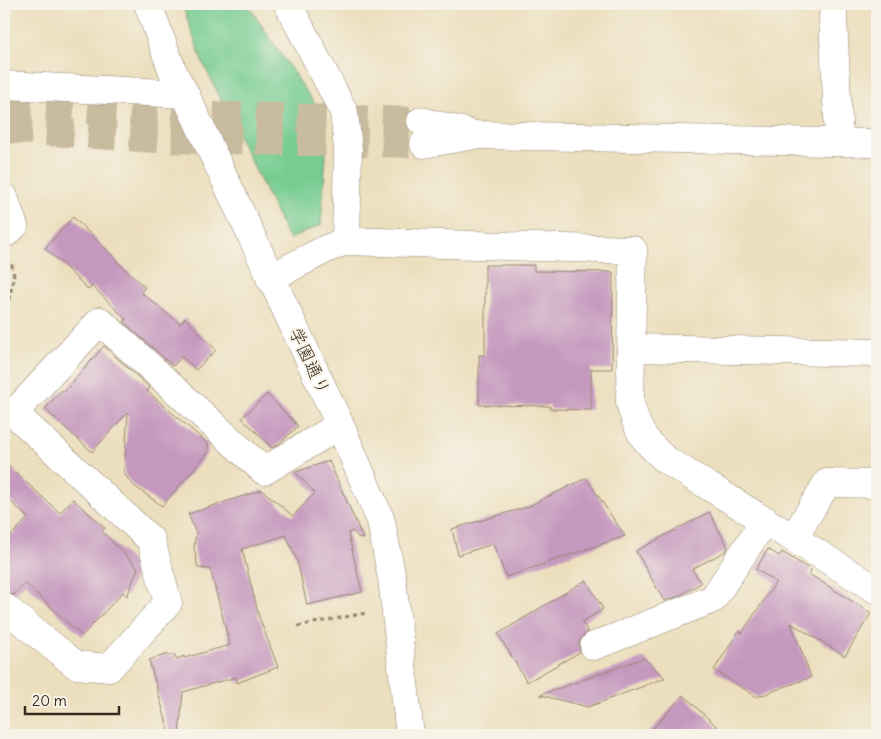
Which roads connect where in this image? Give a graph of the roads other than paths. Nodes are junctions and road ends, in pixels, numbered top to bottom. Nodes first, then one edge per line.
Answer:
1 (148, 4) edge
2 (288, 4) edge
3 (834, 4) edge
4 (4, 85) edge
5 (185, 94) junction
6 (422, 133) tunnel mouth
7 (839, 141) junction
8 (877, 143) edge
9 (4, 197) edge
10 (6, 233) road end
11 (346, 241) junction
12 (270, 278) junction
13 (632, 348) junction
14 (877, 353) edge
15 (340, 425) junction
16 (877, 484) edge
17 (765, 520) junction
18 (794, 537) junction
19 (877, 590) edge
20 (4, 607) edge
21 (594, 646) dead end
22 (410, 735) edge

1 - 5 street, 学園通り
2 - 11 street
3 - 7 street
4 - 5 street
5 - 12 street, 学園通り
6 - 7 street
7 - 8 street
9 - 10 street
11 - 12 street
11 - 13 street
12 - 15 street, 学園通り
13 - 14 street
13 - 17 street
15 - 20 street
15 - 22 street, 学園通り
16 - 18 street
17 - 18 street
17 - 21 street
18 - 19 street

